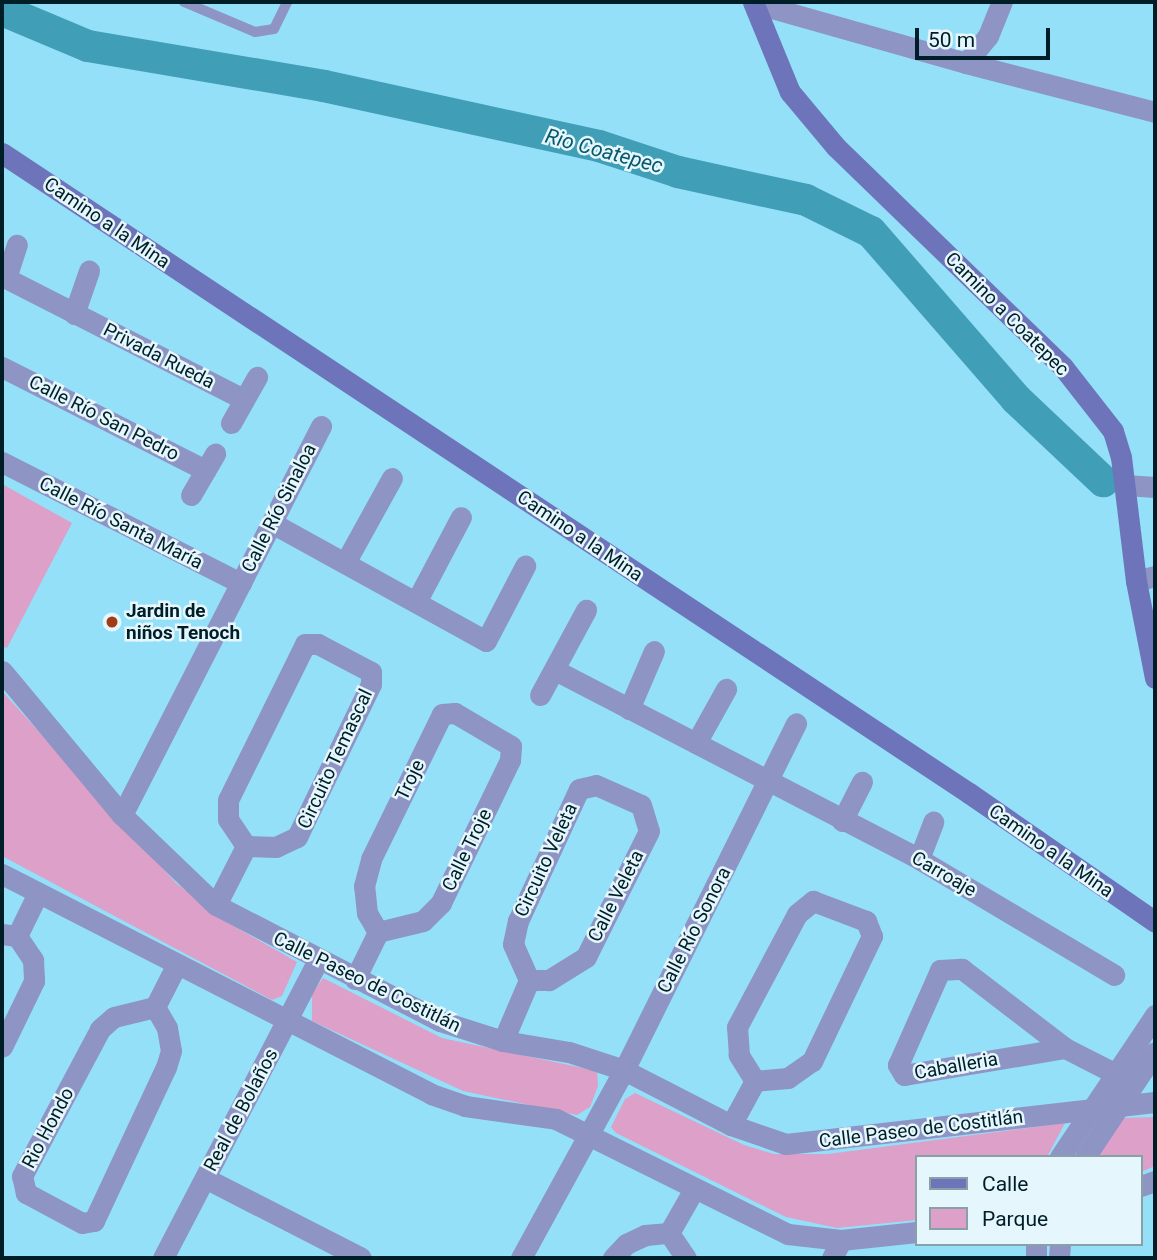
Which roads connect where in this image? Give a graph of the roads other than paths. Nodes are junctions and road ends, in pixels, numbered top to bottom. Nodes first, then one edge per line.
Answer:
1 (184, 2) edge
2 (287, 2) edge
3 (753, 2) edge
4 (1002, 2) edge
5 (966, 63) junction
6 (1155, 112) edge
7 (2, 153) edge
8 (17, 245) dead end
9 (89, 271) dead end
10 (4, 277) edge
11 (74, 314) junction
12 (2, 367) edge
13 (257, 377) dead end
14 (243, 399) junction
15 (231, 423) dead end
16 (321, 426) dead end
17 (2, 462) edge
18 (392, 478) dead end
19 (1125, 485) junction
20 (1155, 487) edge
21 (191, 495) dead end
22 (461, 517) dead end
23 (272, 523) junction
24 (345, 563) junction
25 (524, 566) dead end
26 (1146, 579) edge
27 (240, 583) junction
28 (416, 602) junction
29 (586, 610) dead end
30 (654, 651) dead end
31 (555, 670) junction
32 (2, 671) edge
33 (1155, 678) edge
34 (726, 689) dead end
35 (540, 695) dead end
36 (629, 709) junction
37 (796, 723) dead end
38 (696, 743) junction
39 (510, 760) joint
40 (770, 780) junction
41 (862, 782) dead end
42 (122, 815) junction
43 (842, 821) junction
44 (933, 822) dead end
45 (649, 831) joint
46 (246, 846) junction
47 (919, 859) junction
48 (2, 874) edge
49 (38, 893) junction
50 (216, 905) junction
51 (1155, 922) edge
52 (378, 932) junction
53 (9, 935) edge
54 (318, 960) junction
55 (177, 964) junction
56 (1114, 975) dead end
57 (355, 979) junction
58 (529, 980) junction
59 (155, 1007) junction
60 (1155, 1015) edge
61 (286, 1023) junction
62 (503, 1041) junction
63 (2, 1047) edge
64 (1065, 1048) junction
65 (1155, 1052) edge
66 (624, 1070) junction
67 (1116, 1074) junction
68 (755, 1081) junction
69 (1155, 1102) edge
70 (1119, 1104) junction
71 (1093, 1109) junction
72 (732, 1125) junction
73 (585, 1134) junction
74 (1061, 1155) edge
75 (1087, 1155) edge
76 (205, 1178) junction
77 (693, 1191) junction
78 (916, 1232) edge
79 (668, 1233) junction
80 (836, 1249) edge
81 (614, 1257) edge
82 (163, 1258) edge
83 (361, 1258) edge
84 (521, 1258) edge
85 (685, 1258) edge

1 - 2 lane
3 - 5 street
3 - 19 main road, Camino a Coatepec
4 - 5 street
5 - 6 street
7 - 51 main road, Camino a la Mina
8 - 10 street, Privada Rueda
9 - 11 street
10 - 11 street, Privada Rueda
11 - 14 street, Privada Rueda
12 - 21 street, Calle Río San Pedro
13 - 14 street
14 - 15 street
16 - 23 street, Calle Río Sinaloa
17 - 27 street, Calle Río Santa María
18 - 24 street
19 - 20 street
19 - 26 main road, Camino a Coatepec
22 - 28 street
23 - 24 street
23 - 27 street, Calle Río Sinaloa
24 - 28 street
25 - 28 street
26 - 33 main road, Camino a Coatepec
27 - 42 street, Calle Río Sinaloa
29 - 31 street
30 - 36 street
31 - 35 street
31 - 36 street, Carroaje
32 - 42 street, Calle Paseo de Costitlán
34 - 38 street
36 - 38 street, Carroaje
37 - 40 street, Calle Río Sonora
38 - 40 street, Carroaje
39 - 52 street, Calle Troje
39 - 52 street, Troje
40 - 43 street, Carroaje
40 - 66 street, Calle Río Sonora
41 - 43 street
42 - 50 street, Calle Paseo de Costitlán
43 - 47 street, Carroaje
44 - 47 street
45 - 58 street, Calle Veleta
45 - 58 street, Circuito Veleta
46 - 46 street, Circuito Temascal
46 - 50 street
47 - 56 street, Carroaje
48 - 49 street
49 - 53 street
49 - 55 street
50 - 54 street, Calle Paseo de Costitlán
52 - 57 street
53 - 63 street
54 - 57 street, Calle Paseo de Costitlán
54 - 61 street, Real de Bolaños
55 - 59 street
55 - 61 street
57 - 62 street, Calle Paseo de Costitlán
58 - 62 street
59 - 59 street, Rio Hondo
60 - 67 street
61 - 73 street
61 - 76 street, Real de Bolaños
62 - 66 street, Calle Paseo de Costitlán
64 - 64 street, Caballeria
64 - 67 street, Caballeria
65 - 70 street
66 - 72 street, Calle Paseo de Costitlán
66 - 73 street, Calle Río Sonora
67 - 71 street
68 - 68 street
68 - 72 street
69 - 70 street, Calle Paseo de Costitlán
70 - 71 street, Calle Paseo de Costitlán
70 - 75 street
71 - 72 street, Calle Paseo de Costitlán
71 - 74 street
73 - 77 street
73 - 84 street, Calle Río Sonora
76 - 82 street, Real de Bolaños
76 - 83 street
77 - 79 street
77 - 80 street
78 - 80 street
79 - 81 street
79 - 85 street

